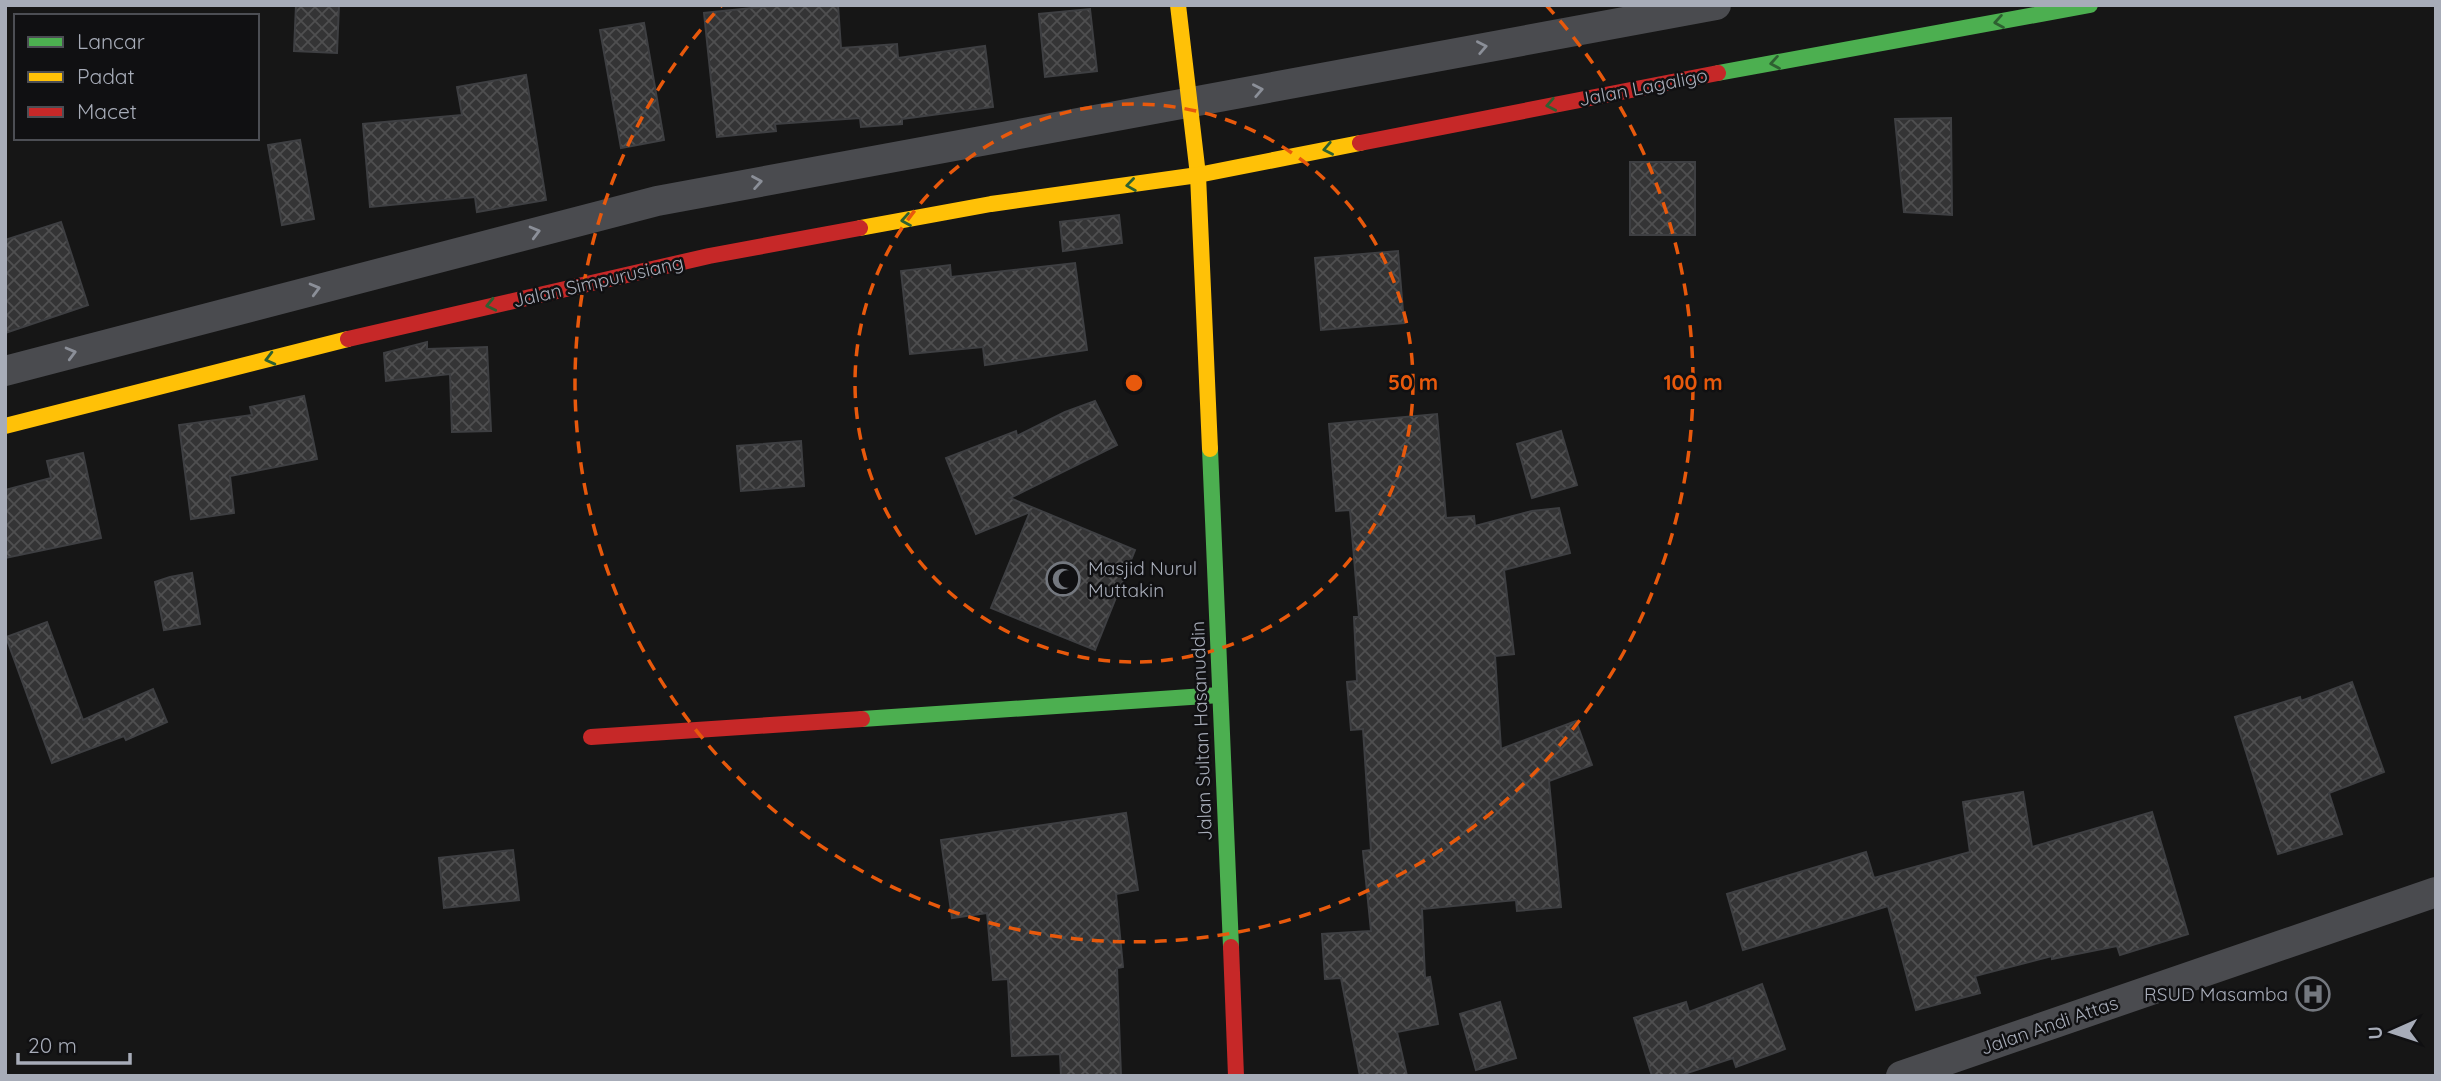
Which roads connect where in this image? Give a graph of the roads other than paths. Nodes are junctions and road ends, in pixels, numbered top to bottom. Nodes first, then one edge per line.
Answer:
1 (1178, 5) edge
2 (1716, 5) edge
3 (2090, 5) edge
4 (1191, 102) junction
5 (1198, 175) junction
6 (5, 371) edge
7 (5, 426) edge
8 (1220, 695) junction
9 (591, 737) dead end
10 (2436, 892) edge
11 (1237, 1076) edge
12 (1902, 1076) edge

1 - 4 main road, Jalan Sultan Hasanuddin
4 -> 2 street
3 -> 5 main road, Jalan Lagaligo
4 - 5 main road, Jalan Sultan Hasanuddin
6 -> 4 street
5 -> 7 main road, Jalan Simpurusiang
5 - 8 main road, Jalan Sultan Hasanuddin
8 - 9 main road
8 - 11 main road, Jalan Sultan Hasanuddin
10 - 12 street, Jalan Andi Attas

